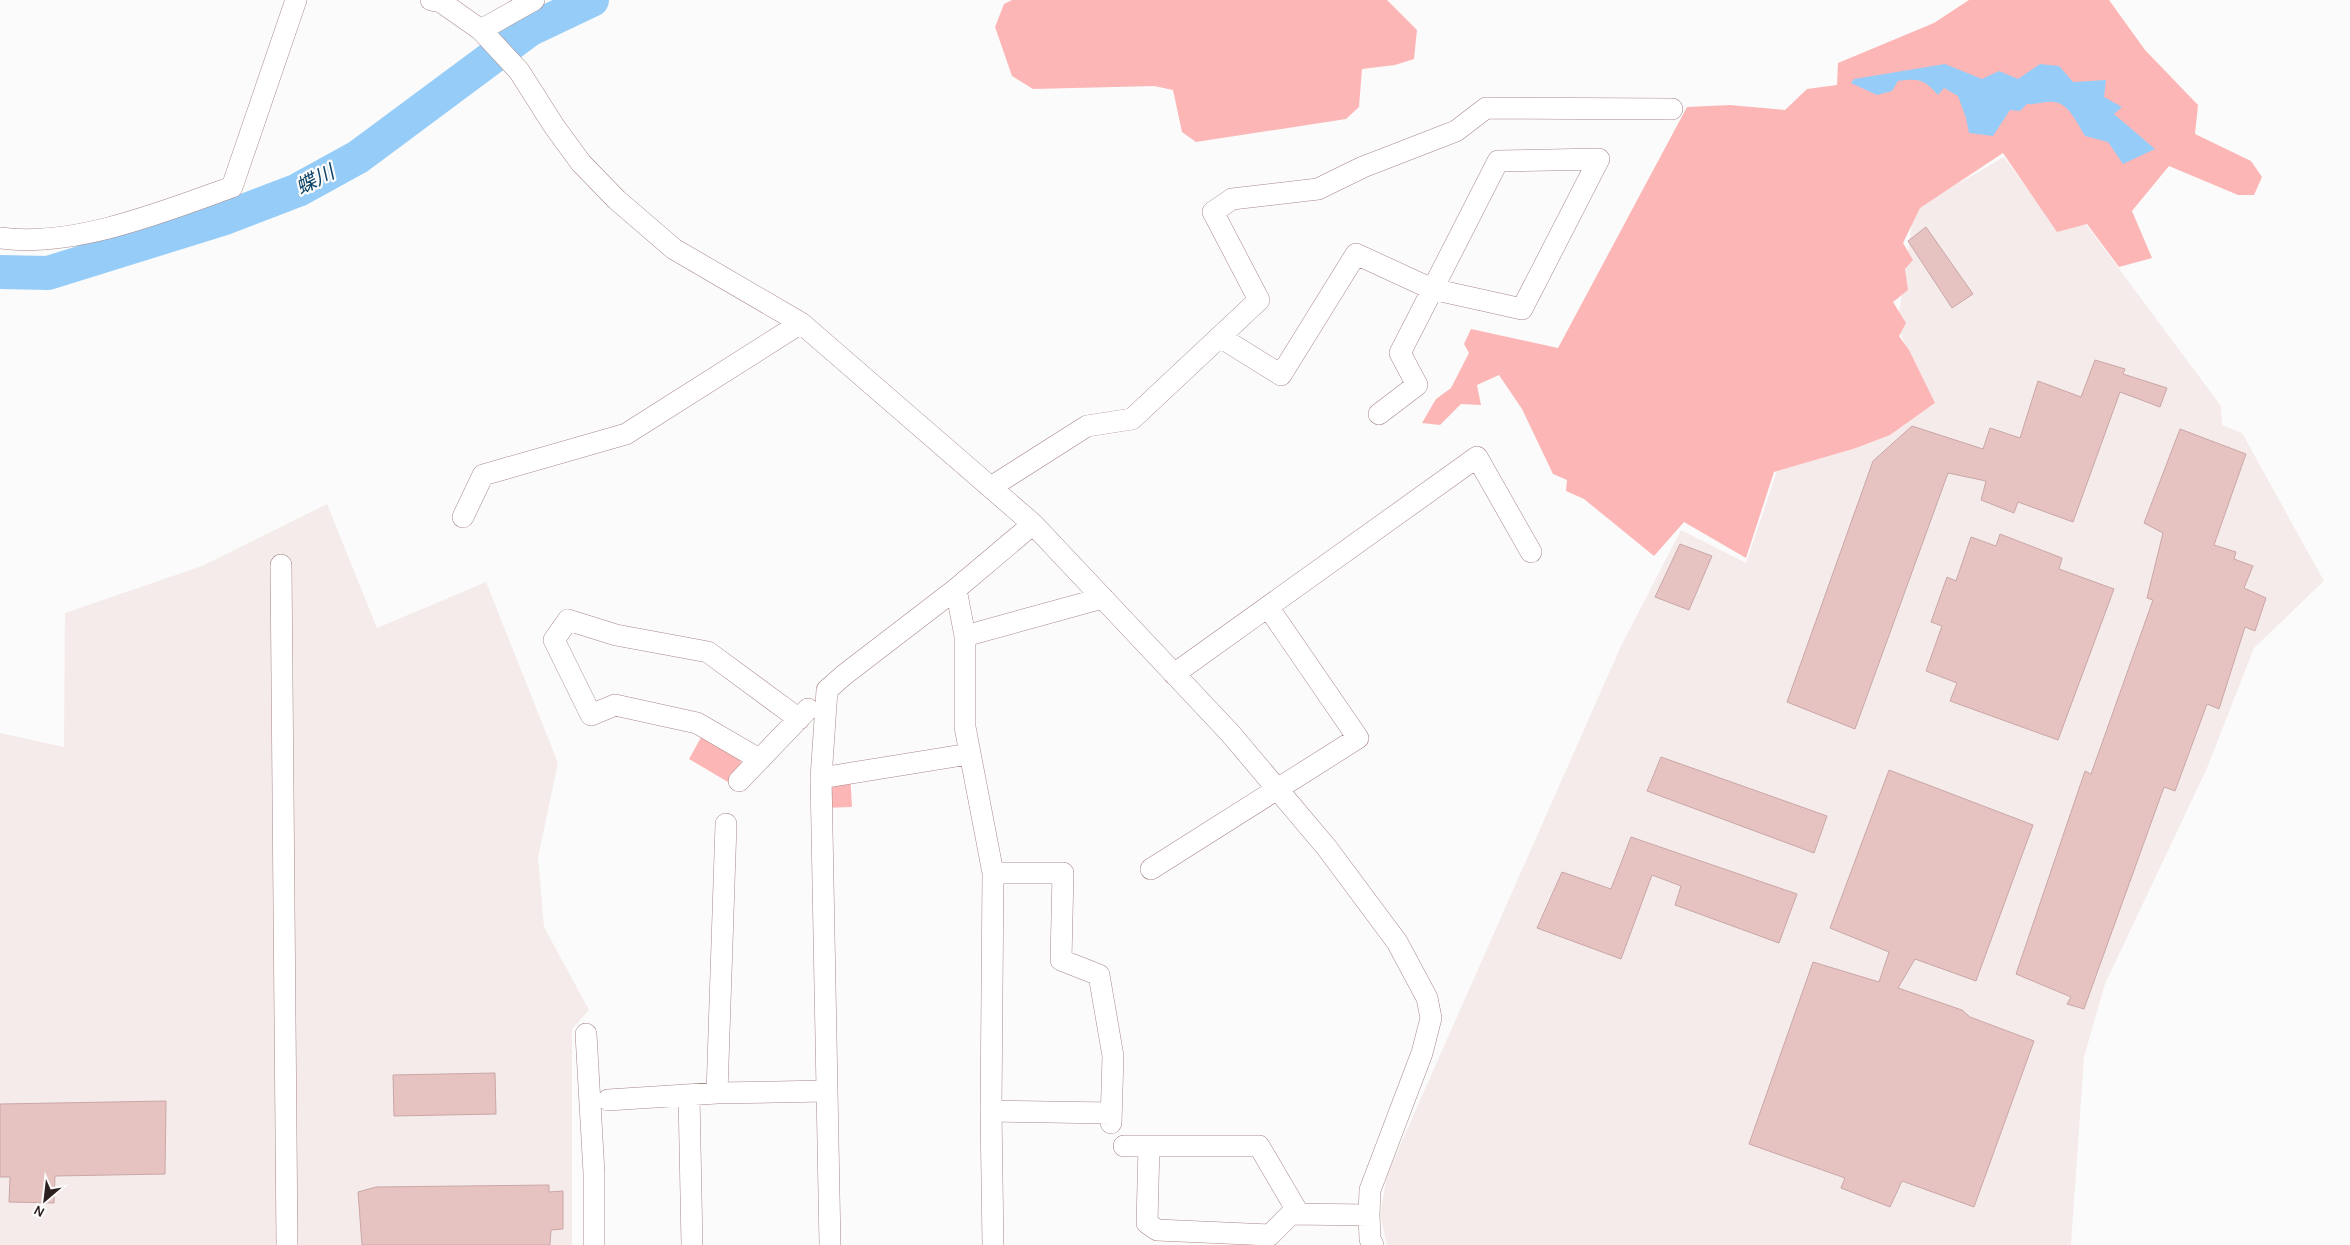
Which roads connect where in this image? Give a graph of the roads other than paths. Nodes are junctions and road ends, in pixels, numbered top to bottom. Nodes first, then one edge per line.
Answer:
1 (296, 0) edge
2 (534, 0) edge
3 (438, 1) edge
4 (481, 30) junction
5 (1672, 108) dead end
6 (0, 238) edge
7 (1432, 289) junction
8 (801, 323) junction
9 (1220, 337) junction
10 (1379, 414) dead end
11 (990, 487) junction
12 (463, 517) dead end
13 (1033, 524) junction
14 (1531, 552) dead end
15 (281, 564) dead end
16 (956, 588) junction
17 (1103, 598) junction
18 (1268, 607) junction
19 (965, 636) junction
20 (1174, 674) junction
21 (826, 690) junction
22 (799, 719) junction
23 (969, 754) junction
24 (759, 759) junction
25 (821, 778) junction
26 (738, 781) dead end
27 (1276, 788) junction
28 (726, 824) dead end
29 (1151, 868) dead end
30 (992, 873) junction
31 (586, 1034) dead end
32 (826, 1091) junction
33 (717, 1093) junction
34 (689, 1095) junction
35 (608, 1100) dead end
36 (991, 1111) junction
37 (1124, 1146) dead end
38 (1149, 1146) junction
39 (1299, 1214) junction
40 (1368, 1215) junction
41 (1230, 1240) edge
42 (1270, 1240) edge
43 (287, 1245) edge
44 (594, 1245) edge
45 (692, 1245) edge
46 (830, 1245) edge
47 (993, 1245) edge
48 (1373, 1245) edge

1 - 6 street
2 - 4 street
3 - 4 street
4 - 8 street
5 - 9 street
7 - 7 street
7 - 9 street
7 - 10 street
8 - 11 street
8 - 12 street
9 - 11 street
11 - 13 street
13 - 16 street
13 - 17 street
14 - 18 street
15 - 43 street
16 - 19 street
16 - 21 street
17 - 19 street
17 - 20 street
18 - 20 street
18 - 27 street
19 - 23 street
20 - 27 street
21 - 22 street
21 - 25 street
22 - 24 street
22 - 24 street
23 - 25 street
23 - 30 street
24 - 26 street
25 - 32 street
27 - 29 street
27 - 40 street
28 - 33 street
30 - 36 street
30 - 36 street
31 - 44 street
32 - 33 street
32 - 46 street
33 - 34 street
34 - 35 street
34 - 45 street
36 - 47 street
37 - 38 street
38 - 39 street
38 - 41 street
39 - 40 street
39 - 42 street
40 - 48 street
41 - 42 street

